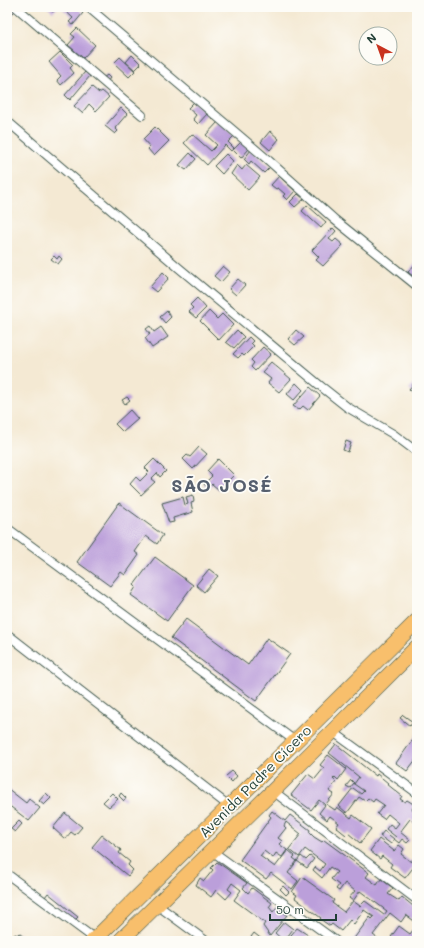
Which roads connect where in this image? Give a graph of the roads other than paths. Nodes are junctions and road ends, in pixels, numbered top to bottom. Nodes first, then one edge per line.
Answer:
1 (16, 7) edge
2 (88, 7) edge
3 (142, 115) dead end
4 (7, 121) edge
5 (417, 286) edge
6 (417, 452) edge
7 (7, 528) edge
8 (417, 621) edge
9 (7, 634) edge
10 (416, 650) edge
11 (332, 731) junction
12 (295, 741) junction
13 (273, 791) junction
14 (417, 793) edge
15 (229, 806) junction
16 (212, 851) junction
17 (7, 874) edge
18 (417, 900) edge
19 (157, 905) junction
20 (94, 940) edge
21 (120, 941) edge
22 (206, 941) edge
23 (336, 941) edge

1 - 3 street
2 - 5 street
4 - 6 street
7 - 12 street
8 - 12 highway, Avenida Padre Cícero
9 - 15 street
10 - 11 highway, Avenida Padre Cícero
11 - 13 highway, Avenida Padre Cícero
11 - 14 street
12 - 15 highway, Avenida Padre Cícero
13 - 16 highway, Avenida Padre Cícero
13 - 18 street
15 - 20 highway, Avenida Padre Cícero
16 - 19 highway, Avenida Padre Cícero
16 - 23 street
17 - 20 street
19 - 21 highway, Avenida Padre Cícero
19 - 22 street

